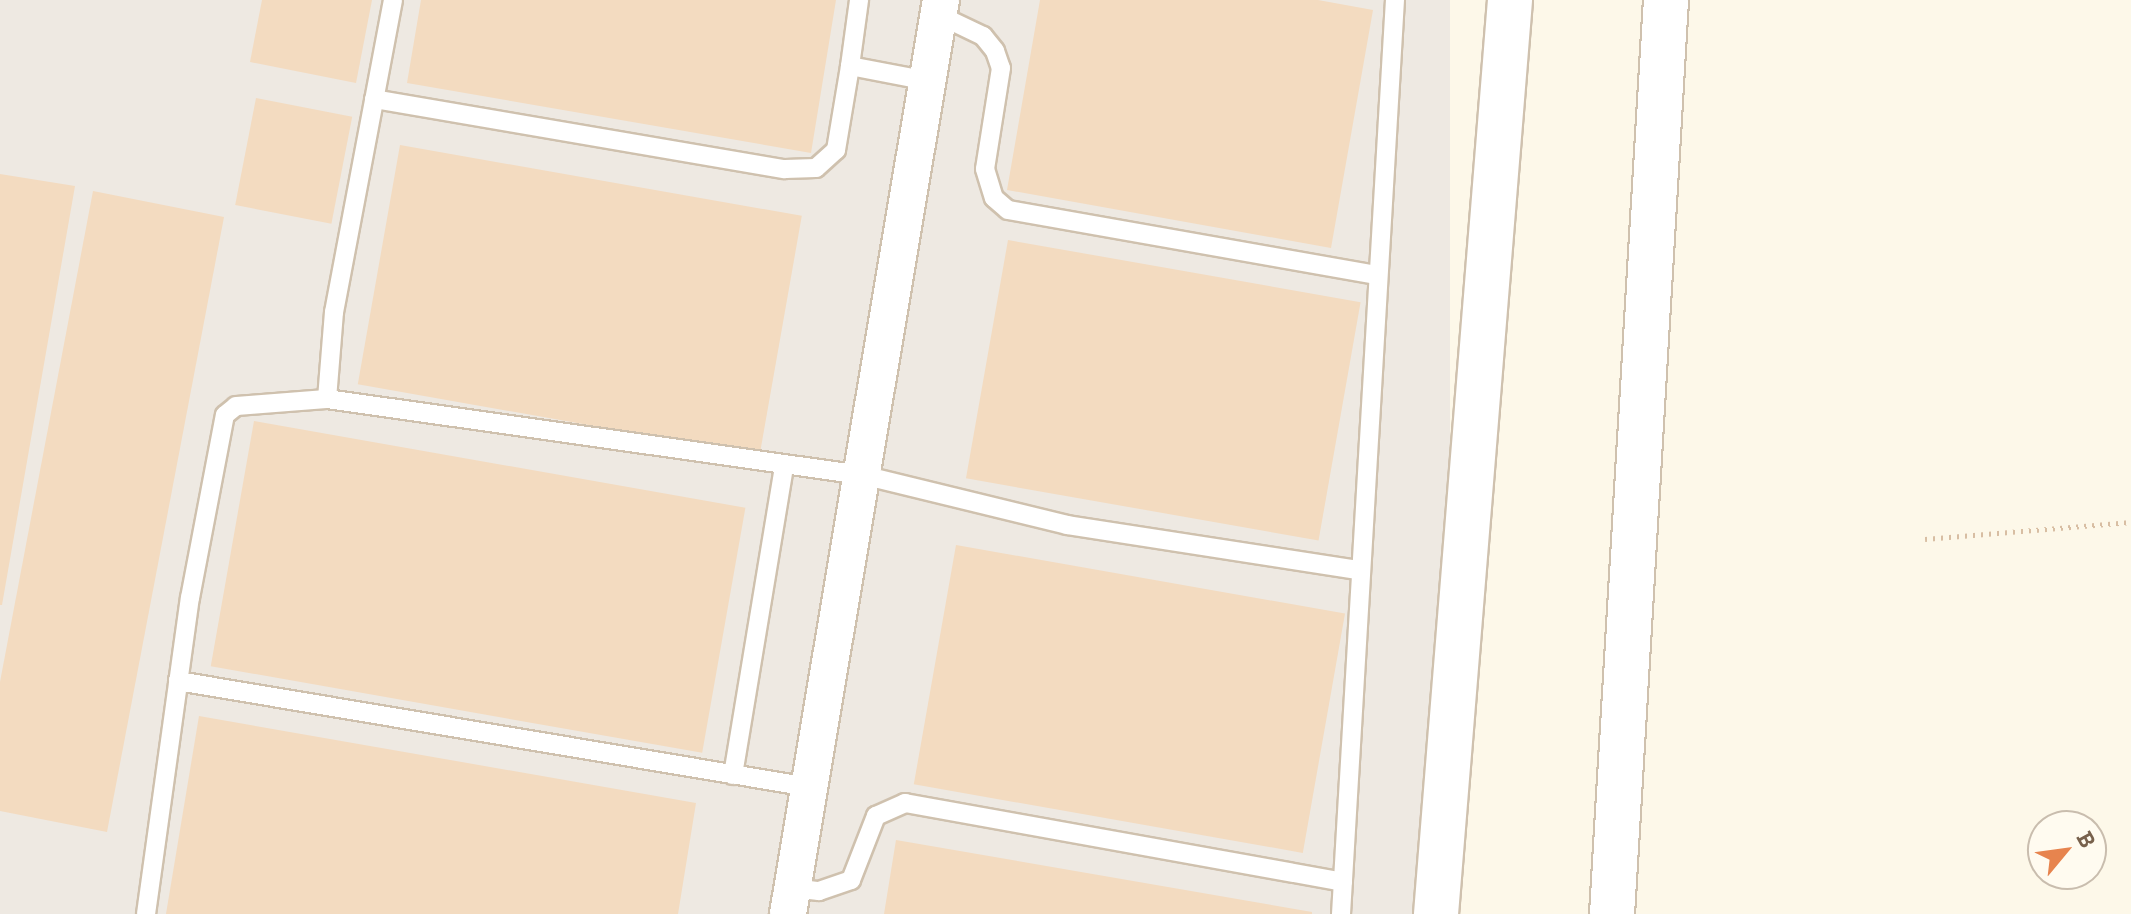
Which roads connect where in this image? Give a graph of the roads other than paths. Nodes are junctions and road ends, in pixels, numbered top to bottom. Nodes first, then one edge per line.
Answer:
1 (393, 0) edge
2 (859, 0) edge
3 (1395, 0) edge
4 (1510, 0) edge
5 (1666, 0) edge
6 (940, 8) edge
7 (850, 66) junction
8 (928, 81) junction
9 (374, 99) junction
10 (1375, 275) junction
11 (327, 399) junction
12 (784, 467) junction
13 (862, 475) junction
14 (1359, 570) junction
15 (178, 681) junction
16 (733, 775) junction
17 (809, 787) junction
18 (1343, 882) junction
19 (790, 901) edge
20 (146, 914) edge
21 (1341, 914) edge
22 (1436, 914) edge
23 (1612, 914) edge

1 - 9 lane
2 - 7 lane
3 - 10 lane
4 - 22 street
5 - 23 street
6 - 8 street
6 - 10 lane
7 - 8 lane
7 - 9 lane
8 - 13 street
9 - 11 lane
10 - 14 lane
11 - 12 lane
11 - 15 lane
12 - 13 lane
12 - 16 lane
13 - 14 lane
13 - 17 street
14 - 18 lane
15 - 16 lane
15 - 20 lane
16 - 17 lane
17 - 19 street
18 - 19 lane
18 - 21 lane

